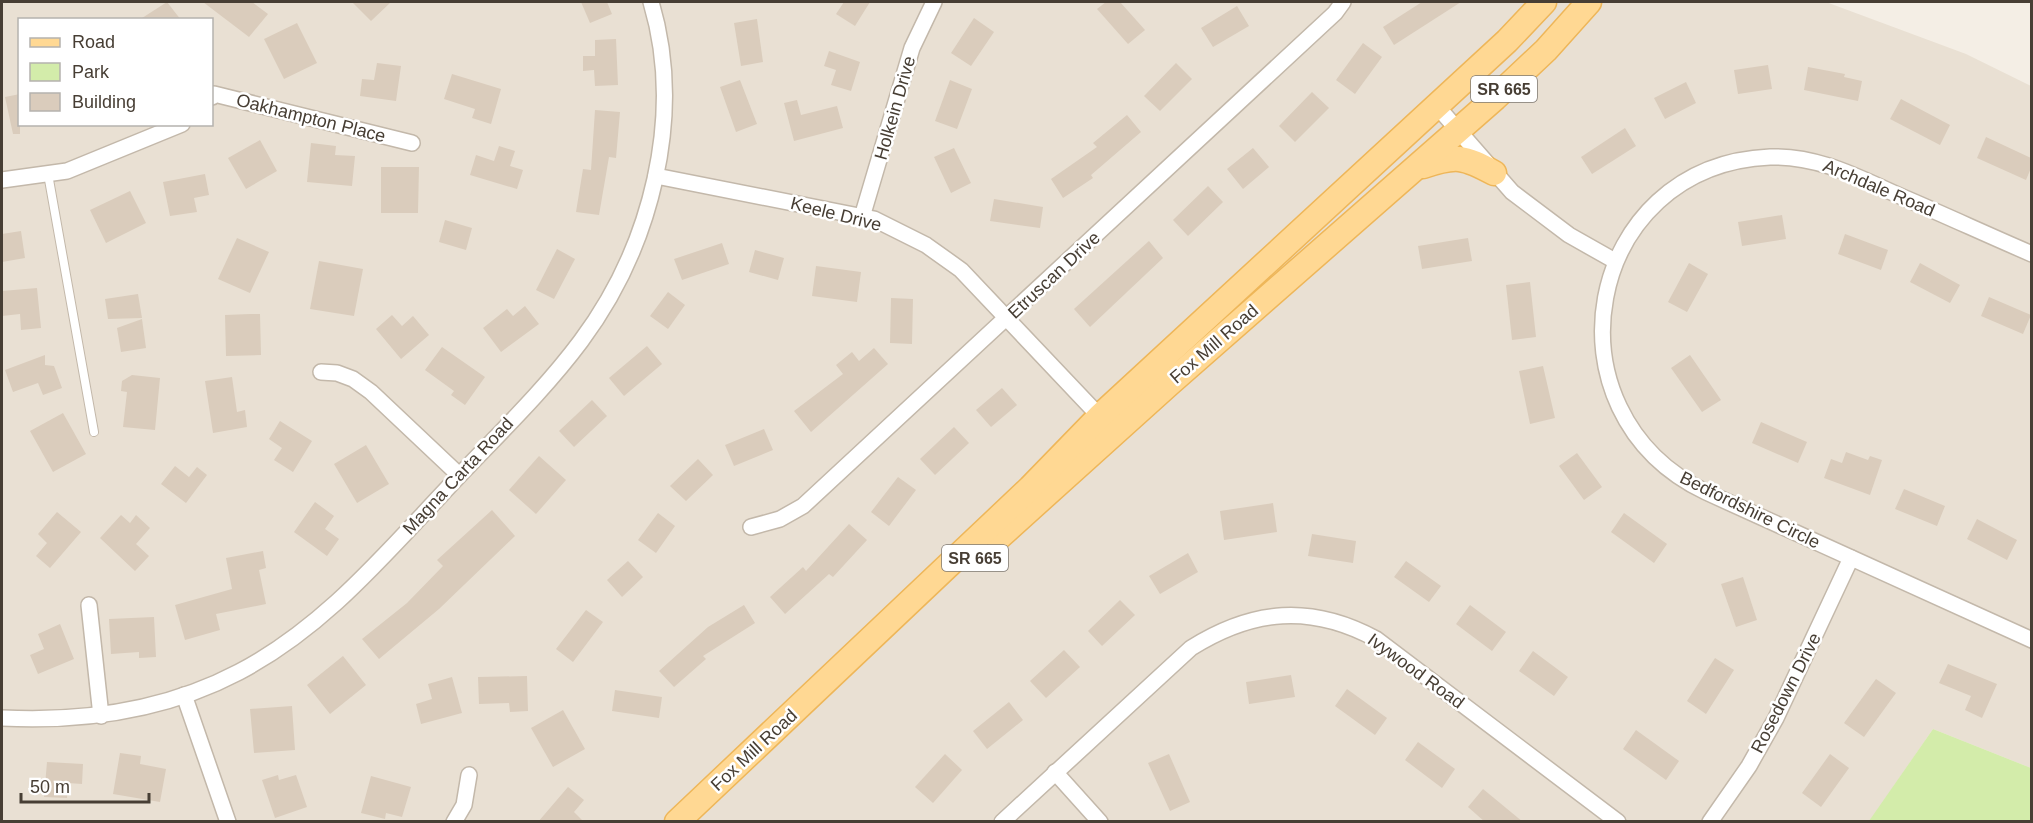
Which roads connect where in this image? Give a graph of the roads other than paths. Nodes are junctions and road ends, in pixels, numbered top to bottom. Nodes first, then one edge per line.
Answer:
1 (651, 2) edge
2 (934, 2) edge
3 (1343, 2) edge
4 (1544, 2) edge
5 (1590, 2) edge
6 (213, 96) edge
7 (1436, 105) junction
8 (177, 126) edge
9 (1458, 131) junction
10 (412, 142) dead end
11 (1413, 170) junction
12 (1494, 173) junction
13 (48, 174) junction
14 (656, 176) junction
15 (2, 180) edge
16 (862, 217) junction
17 (2031, 254) edge
18 (1615, 261) junction
19 (1008, 318) junction
20 (321, 372) dead end
21 (1107, 424) junction
22 (94, 432) dead end
23 (459, 476) junction
24 (751, 527) dead end
25 (1851, 558) junction
26 (89, 605) dead end
27 (2031, 640) edge
28 (184, 695) junction
29 (101, 716) junction
30 (2, 717) edge
31 (1055, 772) junction
32 (469, 775) dead end
33 (228, 822) edge
34 (454, 822) edge
35 (677, 822) edge
36 (1002, 822) edge
37 (1100, 822) edge
38 (1618, 822) edge
39 (1710, 822) edge

1 - 14 street, Magna Carta Road
2 - 16 street, Holkein Drive
3 - 19 street, Etruscan Drive
4 - 7 main road, Fox Mill Road / SR 665
5 - 9 main road, Fox Mill Road / SR 665
6 - 10 street, Oakhampton Place
7 - 9 street
7 - 21 main road, Fox Mill Road / SR 665
8 - 13 street
9 - 11 main road, Fox Mill Road / SR 665
9 - 12 street
11 - 12 main road
11 - 21 main road, Fox Mill Road / SR 665
12 - 18 street
13 - 15 street
13 - 22 lane
14 - 16 street, Keele Drive
14 - 23 street, Magna Carta Road
16 - 19 street, Keele Drive
17 - 18 street, Archdale Road
18 - 25 street, Bedfordshire Circle
19 - 21 street, Keele Drive
19 - 24 street, Etruscan Drive
20 - 23 street
21 - 35 main road, Fox Mill Road / SR 665
23 - 28 street, Magna Carta Road
25 - 27 street, Bedfordshire Circle
25 - 39 street, Rosedown Drive
26 - 29 street
28 - 29 street, Magna Carta Road
28 - 33 street
29 - 30 street, Magna Carta Road
31 - 36 street, Ivywood Road
31 - 37 street
31 - 38 street, Ivywood Road
32 - 34 street

